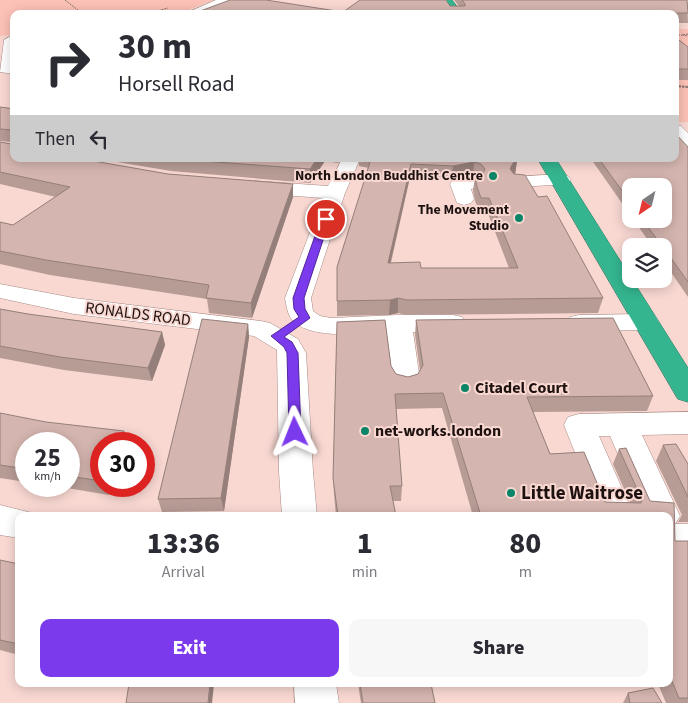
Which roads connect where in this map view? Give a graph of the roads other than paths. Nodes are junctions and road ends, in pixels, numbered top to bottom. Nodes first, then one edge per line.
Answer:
1 (226, 0) edge
2 (446, 0) edge
3 (200, 10) edge
4 (454, 10) edge
5 (8, 40) edge
6 (10, 70) edge
7 (679, 133) edge
8 (688, 143) edge
9 (350, 162) edge
10 (550, 162) edge
11 (561, 180) junction
12 (519, 181) edge
13 (241, 186) edge
14 (335, 193) junction
15 (0, 291) edge
16 (305, 318) junction
17 (646, 322) junction
18 (478, 323) edge
19 (558, 323) edge
20 (398, 324) junction
21 (276, 336) junction
22 (406, 380) edge
23 (688, 392) edge
24 (688, 423) edge
25 (621, 424) junction
26 (300, 512) edge
27 (615, 512) edge
28 (662, 512) edge
29 (0, 520) edge
30 (15, 522) edge
31 (315, 687) edge
32 (317, 703) edge

1 - 3 street
2 - 4 highway
5 - 6 street
7 - 8 street
9 - 14 street
10 - 11 highway
11 - 12 street
11 - 17 highway
13 - 14 street
14 - 16 street
15 - 21 street, RONALDS ROAD
16 - 20 street
16 - 21 street
17 - 19 street
17 - 23 highway
18 - 20 street
20 - 22 street
21 - 26 street
24 - 25 street
25 - 27 street
25 - 28 street
29 - 30 street
31 - 32 street

